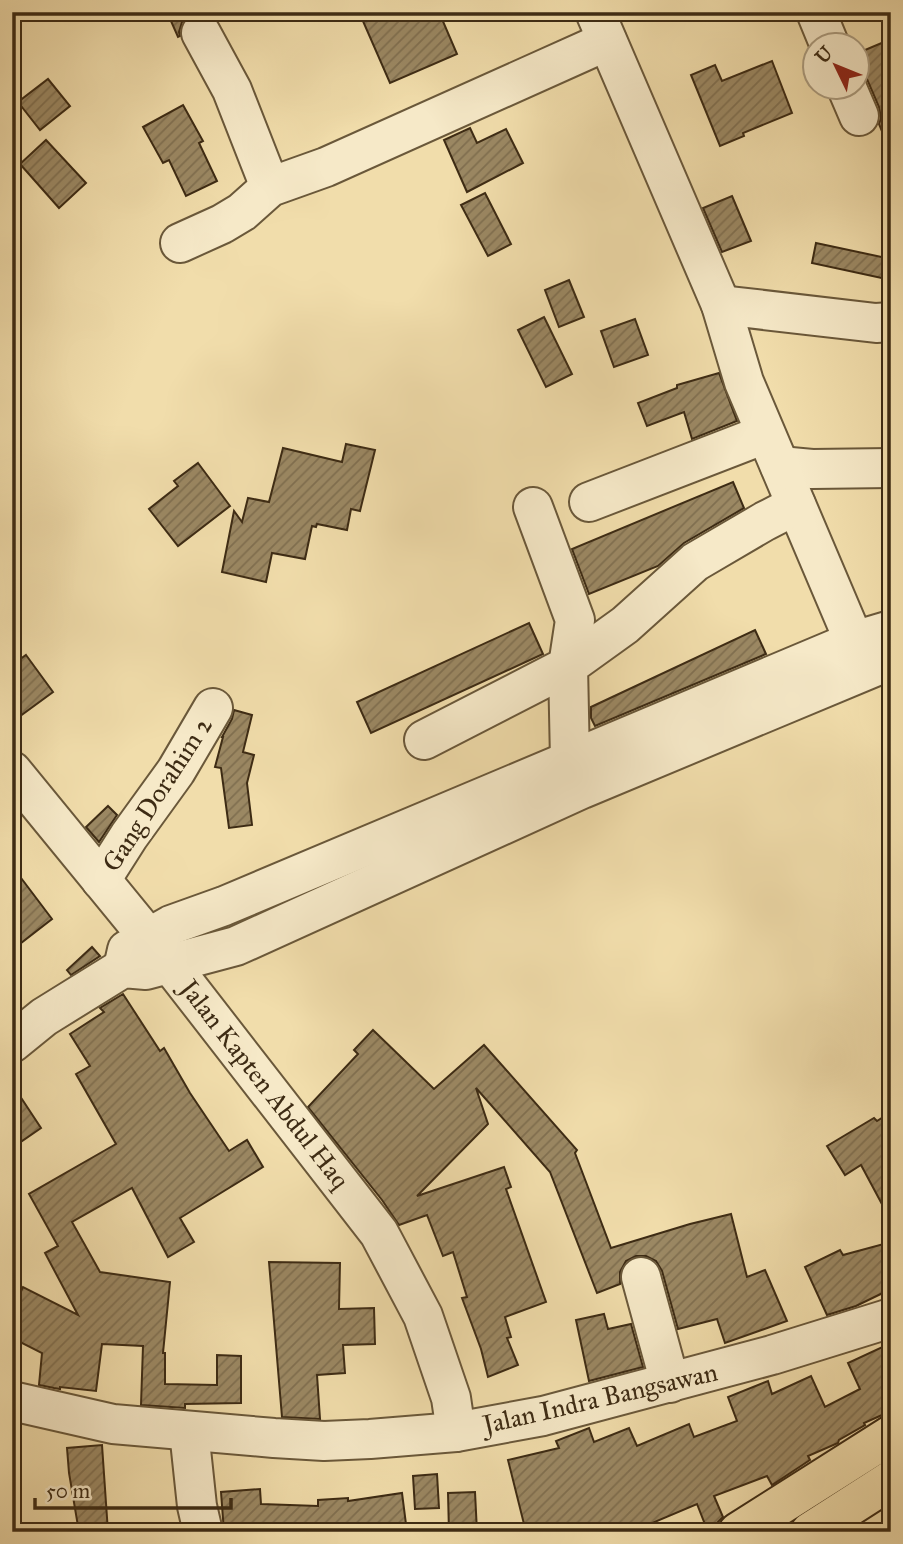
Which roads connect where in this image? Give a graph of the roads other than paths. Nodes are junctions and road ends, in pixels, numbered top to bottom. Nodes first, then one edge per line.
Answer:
1 (816, 12) edge
2 (601, 27) edge
3 (824, 32) edge
4 (201, 33) dead end
5 (270, 187) junction
6 (180, 243) dead end
7 (721, 305) junction
8 (891, 322) edge
9 (772, 450) junction
10 (891, 468) edge
11 (589, 502) dead end
12 (796, 505) junction
13 (533, 507) dead end
14 (891, 630) edge
15 (854, 641) junction
16 (891, 660) edge
17 (568, 666) junction
18 (213, 708) dead end
19 (424, 740) dead end
20 (12, 771) edge
21 (576, 774) junction
22 (12, 810) edge
23 (101, 880) junction
24 (143, 958) junction
25 (12, 1043) edge
26 (641, 1277) dead end
27 (891, 1318) edge
28 (670, 1383) junction
29 (12, 1401) edge
30 (189, 1431) junction
31 (445, 1432) junction
32 (891, 1436) edge
33 (891, 1480) edge
34 (203, 1532) edge
35 (738, 1532) edge
36 (810, 1532) edge

1 - 3 street
2 - 5 street
2 - 7 street
4 - 5 street
5 - 6 street
7 - 8 street
7 - 9 street
9 - 10 street
9 - 11 street
9 - 12 street
12 - 15 street
12 - 17 street
13 - 17 street
14 - 15 street
15 - 21 street
16 - 21 street
17 - 19 street
17 - 21 street
18 - 23 street, Gang Dorahim 2
20 - 23 street, Jalan Kapten Abdul Haq
21 - 24 street
22 - 24 street, Jalan Kapten Abdul Haq
23 - 24 street, Jalan Kapten Abdul Haq
24 - 25 street
24 - 31 street, Jalan Kapten Abdul Haq
26 - 28 street
27 - 28 street, Jalan Indra Bangsawan
28 - 31 street, Jalan Indra Bangsawan
29 - 30 street, Jalan Indra Bangsawan
30 - 31 street, Jalan Indra Bangsawan
30 - 34 street
32 - 35 highway
33 - 36 highway

